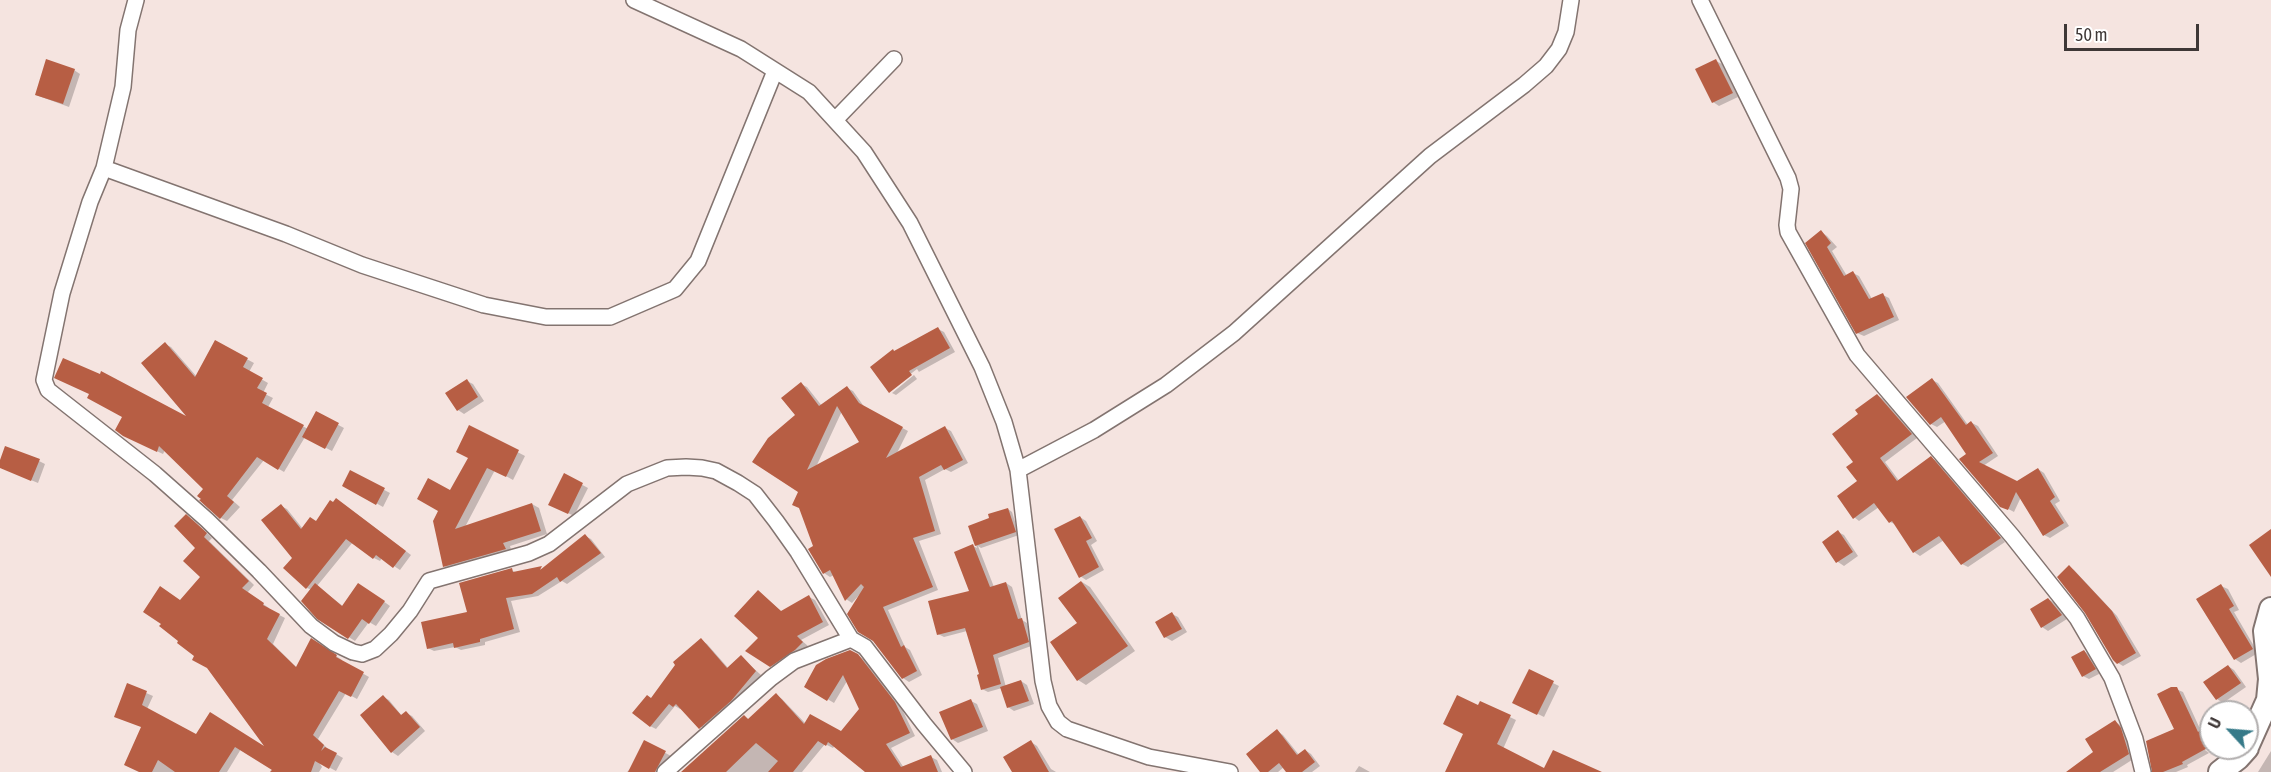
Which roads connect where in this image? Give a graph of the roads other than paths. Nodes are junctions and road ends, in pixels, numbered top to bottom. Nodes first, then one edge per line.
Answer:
1 (136, 0) edge
2 (634, 0) edge
3 (1571, 0) edge
4 (1700, 0) edge
5 (894, 59) dead end
6 (775, 71) junction
7 (836, 120) junction
8 (104, 168) junction
9 (1018, 470) junction
10 (2270, 615) edge
11 (851, 639) junction
12 (2259, 721) edge
13 (2235, 760) edge
14 (665, 772) edge
15 (964, 772) edge
16 (1230, 772) edge
17 (2143, 772) edge
18 (2220, 772) edge

1 - 8 street
2 - 6 street
3 - 9 street
4 - 17 street
5 - 7 street
6 - 7 street
6 - 8 street
7 - 9 street
8 - 11 street
9 - 16 street
10 - 12 main road
11 - 14 street
11 - 15 street
13 - 18 main road

